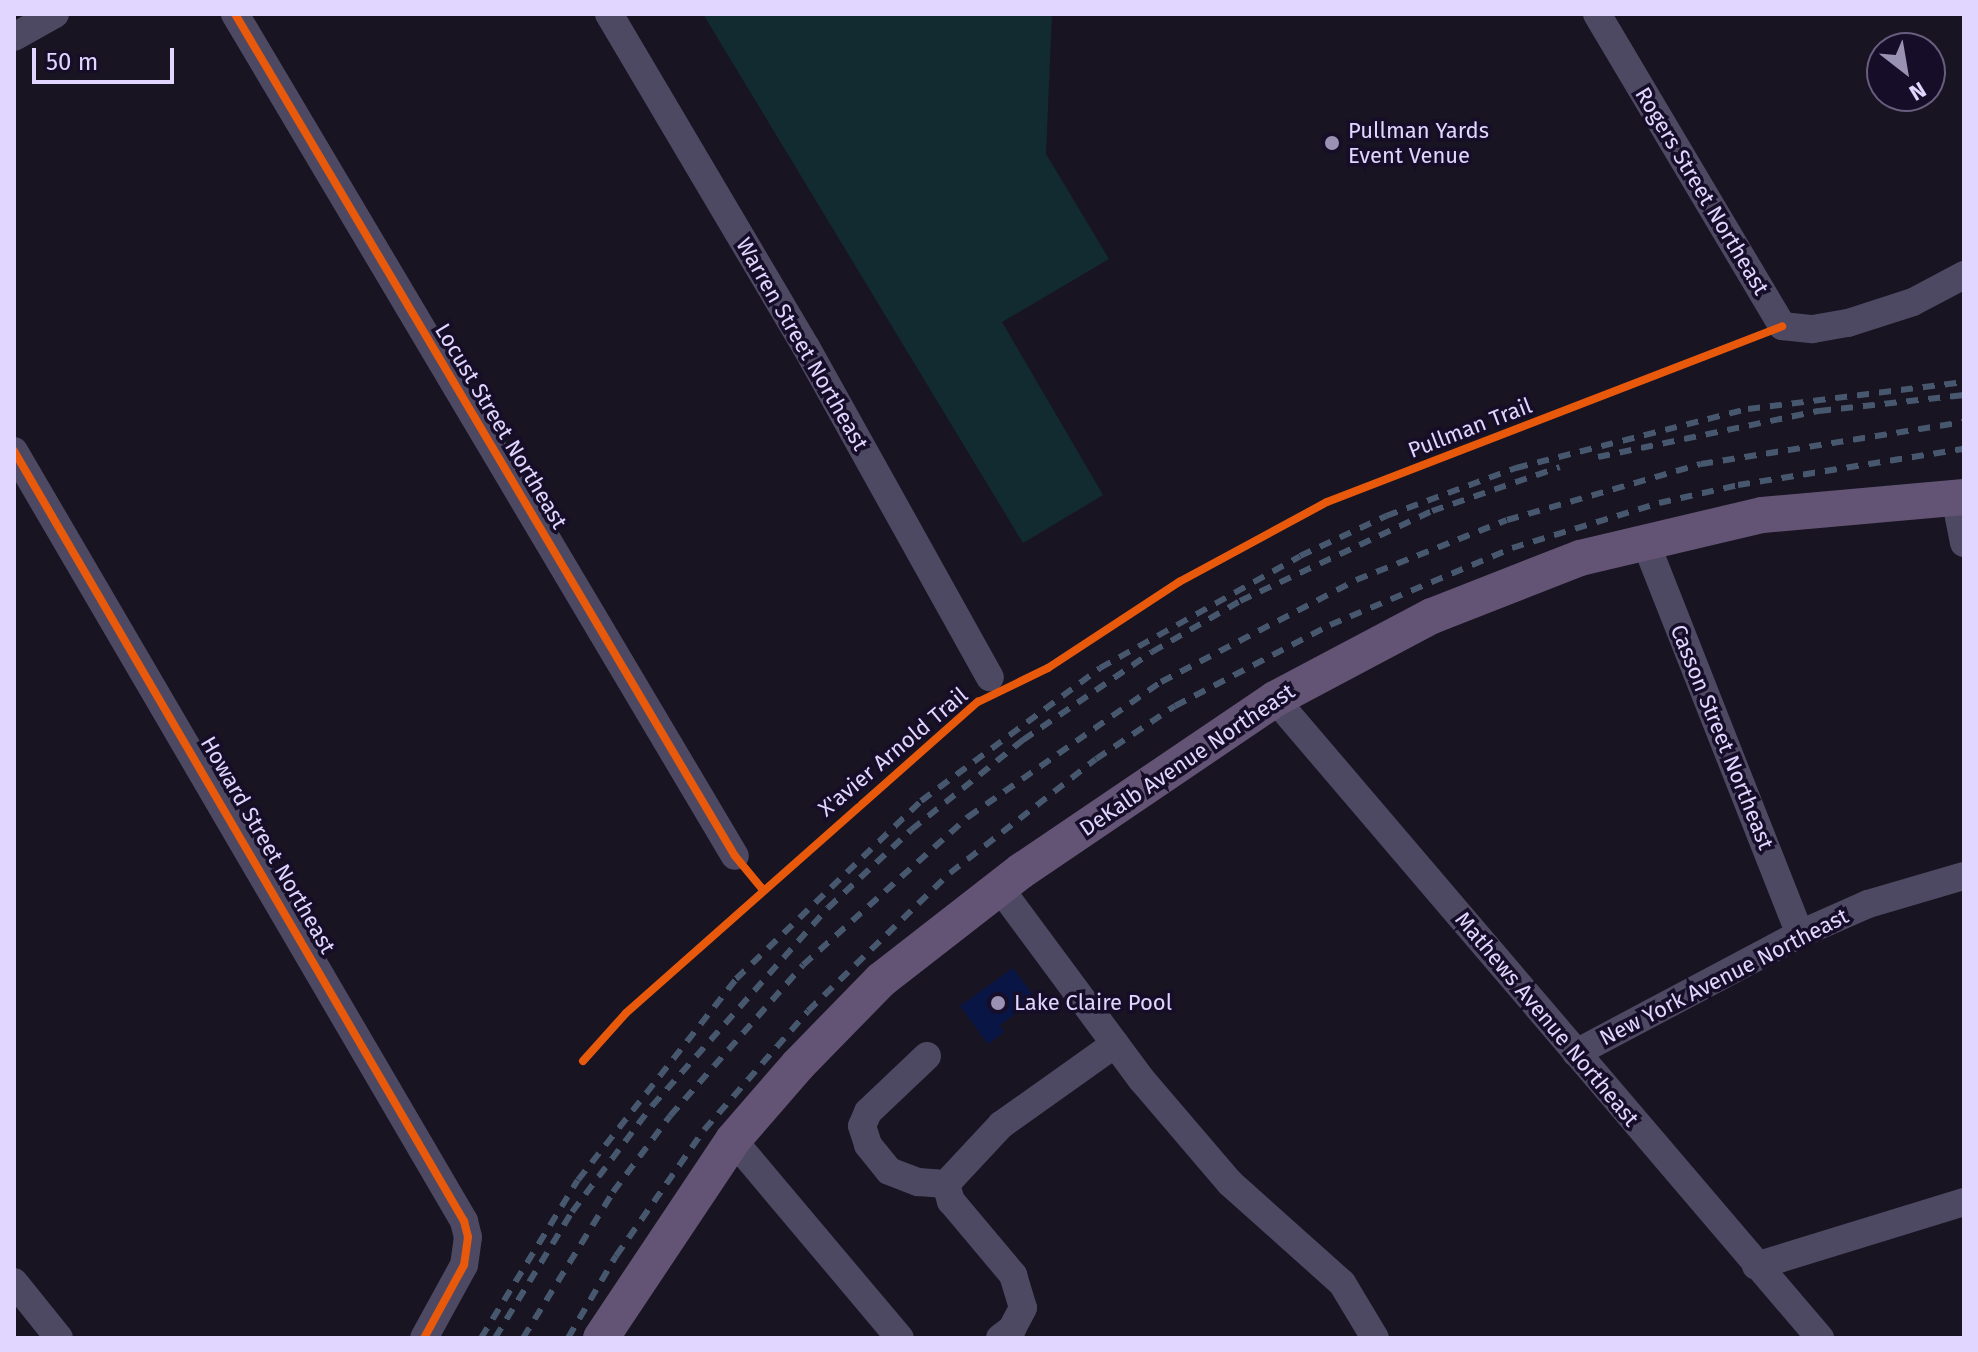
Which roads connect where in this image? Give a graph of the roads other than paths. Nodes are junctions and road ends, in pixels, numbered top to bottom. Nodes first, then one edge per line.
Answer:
1 (55, 14) edge
2 (235, 14) edge
3 (609, 14) edge
4 (1597, 14) edge
5 (14, 37) edge
6 (1964, 275) edge
7 (14, 451) edge
8 (1960, 497) edge
9 (1645, 541) junction
10 (1964, 543) edge
11 (990, 677) dead end
12 (1275, 699) junction
13 (735, 856) dead end
14 (1964, 876) edge
15 (999, 887) junction
16 (1800, 934) junction
17 (1115, 1044) junction
18 (1576, 1053) junction
19 (927, 1056) dead end
20 (733, 1140) junction
21 (946, 1184) junction
22 (1964, 1202) edge
23 (1756, 1266) junction
24 (14, 1282) edge
25 (59, 1338) edge
26 (424, 1338) edge
27 (601, 1338) edge
28 (900, 1338) edge
29 (1000, 1338) edge
30 (1375, 1338) edge
31 (1820, 1338) edge

1 - 5 street
2 - 13 street, Locust Street Northeast
3 - 11 street, Warren Street Northeast
4 - 6 street, Rogers Street Northeast
7 - 26 street, Howard Street Northeast
8 - 9 main road, DeKalb Avenue Northeast
8 - 10 street
9 - 12 main road, DeKalb Avenue Northeast
9 - 16 street, Casson Street Northeast
12 - 15 main road, DeKalb Avenue Northeast
12 - 18 street, Mathews Avenue Northeast
14 - 16 street, New York Avenue Northeast
15 - 17 street
15 - 20 main road, DeKalb Avenue Northeast
16 - 18 street, New York Avenue Northeast
17 - 21 street
17 - 30 street
18 - 23 street, Mathews Avenue Northeast
19 - 21 street
20 - 27 main road, DeKalb Avenue Northeast
20 - 28 street
21 - 29 street
22 - 23 street
23 - 31 street, Mathews Avenue Northeast
24 - 25 street

